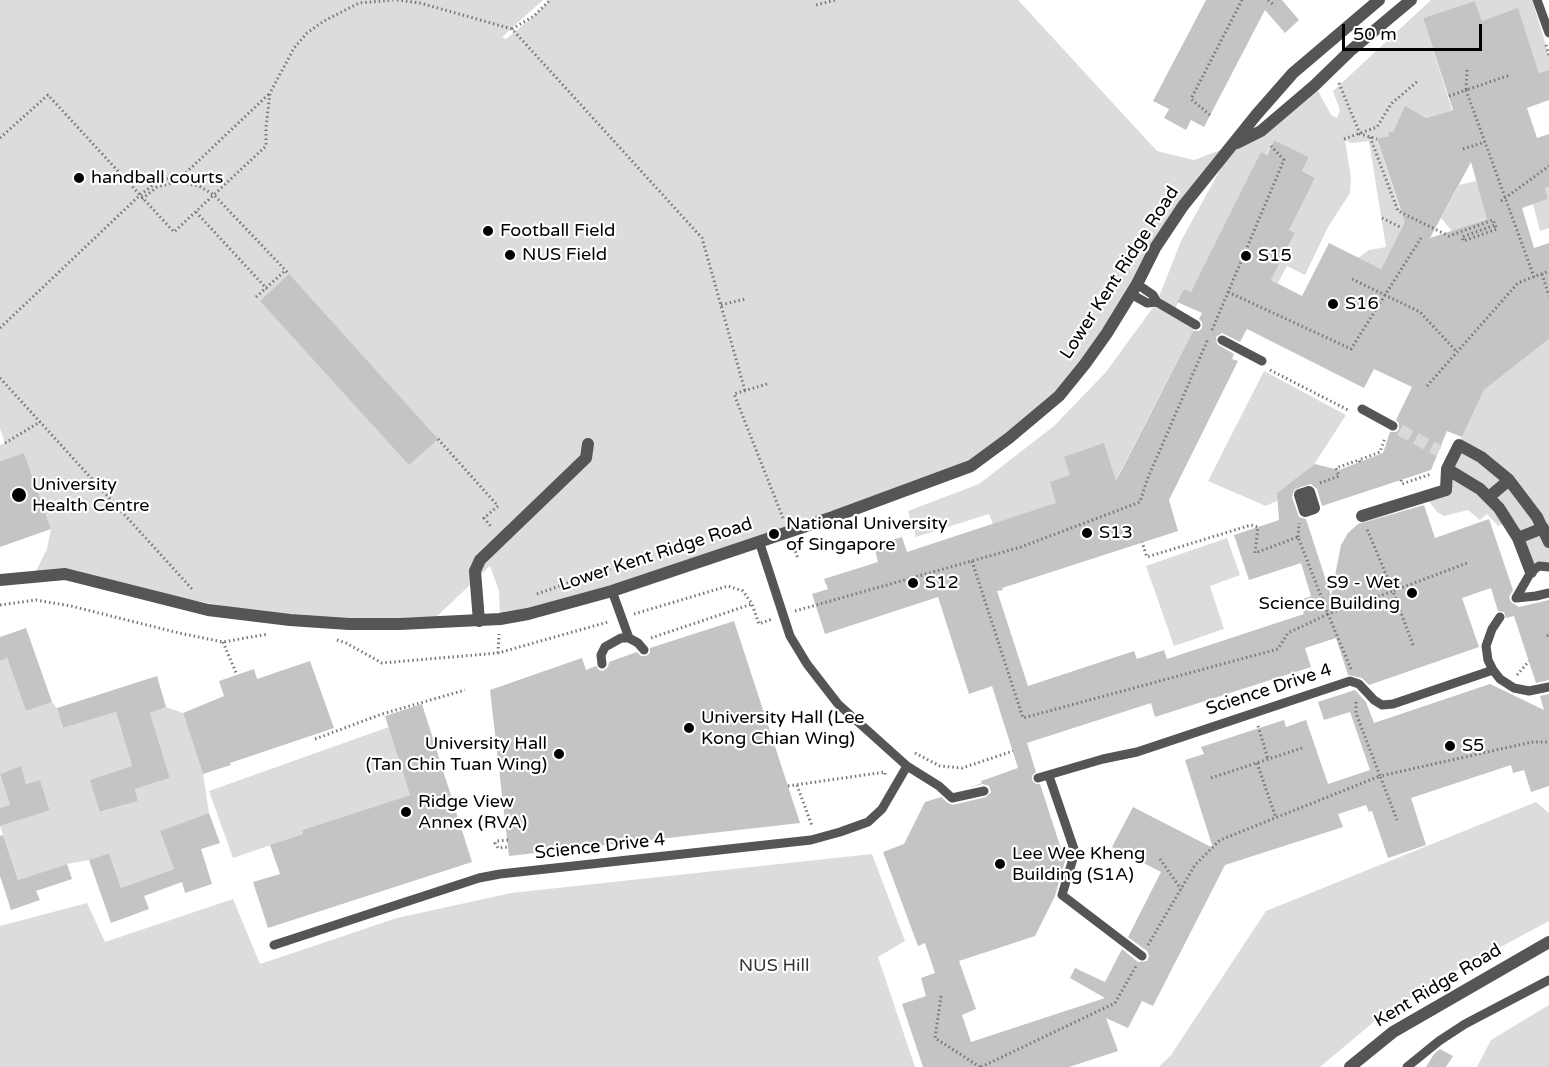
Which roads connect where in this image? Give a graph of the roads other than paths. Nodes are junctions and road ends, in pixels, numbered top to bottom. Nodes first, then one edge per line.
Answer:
1 (1379, 0) edge
2 (1411, 0) edge
3 (1537, 0) edge
4 (1549, 33) edge
5 (1234, 145) junction
6 (1134, 289) junction
7 (1196, 325) dead end
8 (1222, 340) dead end
9 (1261, 363) road end
10 (1362, 409) dead end
11 (1390, 430) tunnel mouth
12 (588, 444) dead end
13 (1447, 469) junction
14 (1509, 480) junction
15 (1489, 497) junction
16 (1362, 516) road end
17 (1543, 528) junction
18 (1518, 538) junction
19 (759, 541) junction
20 (1549, 542) edge
21 (1540, 568) edge
22 (0, 580) edge
23 (612, 591) junction
24 (1549, 593) edge
25 (1500, 616) dead end
26 (479, 621) junction
27 (602, 664) dead end
28 (1492, 670) junction
29 (1549, 687) edge
30 (907, 766) junction
31 (1049, 777) junction
32 (1038, 778) dead end
33 (984, 791) dead end
34 (1549, 942) edge
35 (274, 945) dead end
36 (1142, 956) road end
37 (1549, 980) edge
38 (1350, 1067) edge
39 (1407, 1067) edge

1 - 5 street, Lower Kent Ridge Road
2 - 5 street, Lower Kent Ridge Road
3 - 4 lane
5 - 6 street, Lower Kent Ridge Road
6 - 7 lane
6 - 19 street, Lower Kent Ridge Road
8 - 9 lane
10 - 11 lane
12 - 26 street
13 - 14 street
13 - 15 street
13 - 16 street
14 - 15 street
14 - 17 street
15 - 18 street
17 - 18 street
17 - 20 street
18 - 21 street
19 - 23 street, Lower Kent Ridge Road
19 - 30 lane
21 - 24 lane
22 - 26 street, Lower Kent Ridge Road
23 - 26 street, Lower Kent Ridge Road
23 - 27 lane
25 - 28 lane
28 - 29 lane
28 - 31 lane, Science Drive 4
30 - 33 lane
30 - 35 lane, Science Drive 4
31 - 32 lane, Science Drive 4
31 - 36 lane
34 - 38 street, Kent Ridge Road
37 - 39 lane

